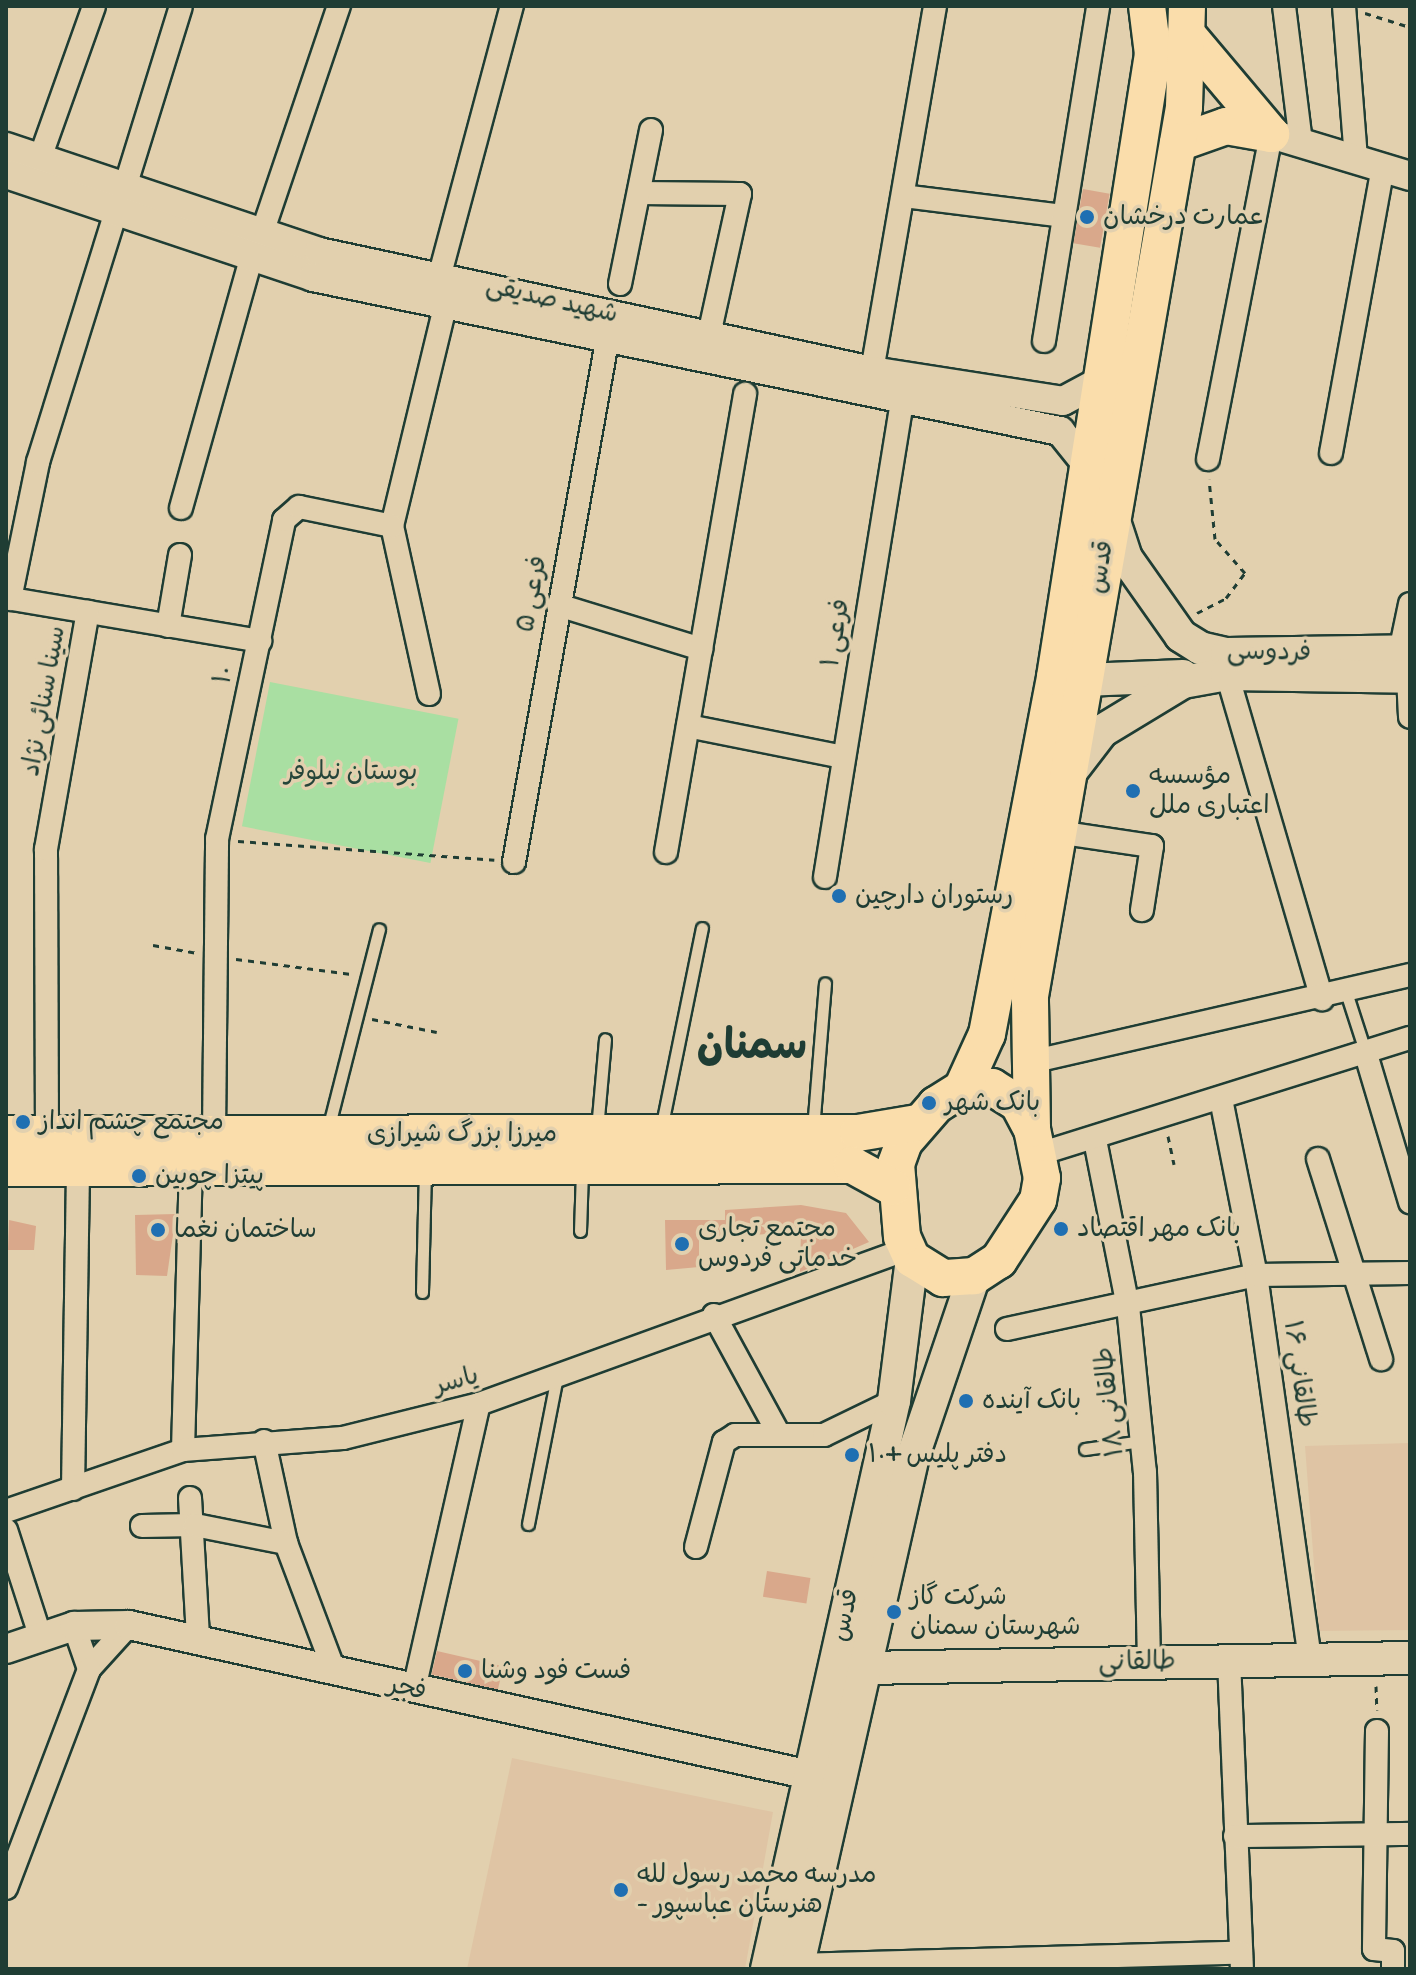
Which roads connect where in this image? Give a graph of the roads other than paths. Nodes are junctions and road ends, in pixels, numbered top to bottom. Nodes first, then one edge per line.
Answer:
1 (94, 6) edge
2 (181, 6) edge
3 (339, 6) edge
4 (935, 6) edge
5 (1098, 6) edge
6 (1147, 6) edge
7 (1284, 6) edge
8 (512, 7) edge
9 (1344, 9) edge
10 (1186, 19) edge
11 (651, 130) dead end
12 (1286, 138) junction
13 (1178, 143) junction
14 (6, 147) edge
15 (40, 158) junction
16 (1370, 164) junction
17 (6, 174) edge
18 (1410, 176) edge
19 (639, 193) junction
20 (903, 196) junction
21 (120, 199) junction
22 (1064, 216) junction
23 (262, 233) junction
24 (251, 259) junction
25 (620, 284) dead end
26 (443, 288) junction
27 (709, 335) junction
28 (608, 336) junction
29 (1044, 341) dead end
30 (872, 371) junction
31 (1104, 379) junction
32 (745, 394) dead end
33 (903, 398) junction
34 (997, 404) junction
35 (1331, 453) dead end
36 (1208, 459) road end
37 (1088, 466) junction
38 (181, 508) dead end
39 (1110, 511) junction
40 (392, 526) junction
41 (180, 555) dead end
42 (8, 598) edge
43 (1410, 604) edge
44 (558, 605) junction
45 (88, 612) junction
46 (168, 626) junction
47 (260, 641) junction
48 (701, 649) junction
49 (1407, 664) edge
50 (1227, 674) junction
51 (1069, 678) junction
52 (429, 694) dead end
53 (1410, 717) edge
54 (688, 726) junction
55 (843, 757) junction
56 (1066, 778) junction
57 (1057, 832) junction
58 (666, 852) dead end
59 (514, 862) road end
60 (825, 877) dead end
61 (1142, 910) dead end
62 (702, 928) dead end
63 (379, 929) dead end
64 (1410, 975) edge
65 (825, 983) dead end
66 (1346, 992) junction
67 (1322, 999) junction
68 (1410, 1038) edge
69 (605, 1039) dead end
70 (1365, 1051) junction
71 (1026, 1063) junction
72 (962, 1089) junction
73 (1221, 1099) junction
74 (917, 1123) junction
75 (812, 1133) junction
76 (1403, 1133) edge
77 (6, 1134) edge
78 (47, 1134) junction
79 (214, 1134) junction
80 (327, 1134) junction
81 (597, 1134) junction
82 (1095, 1140) junction
83 (1036, 1141) junction
84 (677, 1144) junction
85 (1318, 1159) dead end
86 (583, 1166) junction
87 (191, 1167) junction
88 (425, 1167) junction
89 (6, 1168) edge
90 (78, 1168) junction
91 (892, 1187) junction
92 (1410, 1202) edge
93 (580, 1231) dead end
94 (910, 1254) junction
95 (1356, 1271) junction
96 (1410, 1273) edge
97 (1256, 1275) junction
98 (974, 1276) junction
99 (422, 1292) dead end
100 (1128, 1306) junction
101 (714, 1315) junction
102 (904, 1327) junction
103 (1007, 1329) dead end
104 (952, 1336) junction
105 (1381, 1359) dead end
106 (556, 1381) junction
107 (894, 1401) junction
108 (479, 1404) junction
109 (779, 1434) junction
110 (264, 1441) junction
111 (1142, 1441) junction
112 (1085, 1449) dead end
113 (183, 1450) junction
114 (73, 1489) junction
115 (190, 1498) dead end
116 (6, 1511) edge
117 (528, 1524) dead end
118 (195, 1525) junction
119 (142, 1526) dead end
120 (6, 1530) edge
121 (286, 1543) junction
122 (696, 1547) dead end
123 (129, 1625) junction
124 (74, 1626) junction
125 (40, 1635) junction
126 (198, 1637) junction
127 (6, 1649) edge
128 (1410, 1658) edge
129 (1310, 1659) junction
130 (1229, 1660) junction
131 (1149, 1661) junction
132 (865, 1668) junction
133 (89, 1669) junction
134 (335, 1673) junction
135 (414, 1689) junction
136 (1377, 1731) road end
137 (810, 1775) junction
138 (1410, 1834) edge
139 (1235, 1836) junction
140 (1376, 1836) junction
141 (27, 1837) junction
142 (6, 1848) edge
143 (6, 1885) edge
144 (1242, 1961) edge
145 (787, 1968) edge
146 (1393, 1969) edge

1 - 15 street
2 - 21 street
3 - 23 street
4 - 20 street
5 - 22 street
6 - 31 main road, قدس
7 - 12 street
8 - 26 street
9 - 16 street
10 - 12 main road
10 - 13 main road, قدس
11 - 19 street
12 - 13 main road
12 - 16 street
12 - 36 street
13 - 39 main road, قدس
14 - 15 street, شهید صدیقی
15 - 21 street, شهید صدیقی
16 - 18 street
16 - 35 street
17 - 21 street, شهید صدیقی
19 - 25 street
19 - 27 street
20 - 22 street
20 - 30 street
21 - 23 street, شهید صدیقی
21 - 24 street, شهید صدیقی
21 - 42 street
22 - 29 street
23 - 26 street, شهید صدیقی
24 - 26 street, شهید صدیقی
24 - 38 street
26 - 27 street, شهید صدیقی
26 - 28 street, شهید صدیقی
26 - 40 street
27 - 30 street, شهید صدیقی
28 - 33 street, شهید صدیقی
28 - 44 street, فرعی ۵
30 - 34 street, شهید صدیقی
31 - 34 street, شهید صدیقی
31 - 37 main road, قدس
32 - 48 street
33 - 34 street, شهید صدیقی
33 - 55 street, فرعی ۱
34 - 37 street, شهید صدیقی
37 - 51 main road, قدس
39 - 49 main road, فردوسی
39 - 51 main road, قدس
40 - 47 street, ۱۰
40 - 52 street
41 - 46 street
42 - 45 street
43 - 49 street
44 - 48 street
44 - 59 street, فرعی ۵
45 - 46 street
45 - 78 street, سینا سنائی نژاد
46 - 47 street
47 - 79 street, ۱۰
48 - 54 street
49 - 50 main road, فردوسی
49 - 53 street
50 - 51 main road, فردوسی
50 - 56 main road, فردوسی
50 - 67 street
51 - 56 main road, قدس
51 - 72 main road, قدس
54 - 55 street
54 - 58 street
55 - 60 street, فرعی ۱
56 - 57 main road, قدس
57 - 61 street
57 - 71 main road, قدس
62 - 84 lane
63 - 80 lane
64 - 66 street
65 - 75 lane
66 - 67 street
66 - 70 lane
67 - 71 street
68 - 70 street
69 - 81 lane
70 - 73 street
70 - 76 street
71 - 83 main road, قدس
72 - 74 main road
72 - 83 main road
73 - 82 street
73 - 97 street, طالقانی ۱۶
74 - 75 main road, میرزا بزرگ شیرازی
74 - 91 main road
75 - 84 main road, میرزا بزرگ شیرازی
76 - 92 street
77 - 78 main road, میرزا بزرگ شیرازی
78 - 79 main road, میرزا بزرگ شیرازی
79 - 80 main road, میرزا بزرگ شیرازی
80 - 81 main road, میرزا بزرگ شیرازی
81 - 84 main road, میرزا بزرگ شیرازی
82 - 83 street
82 - 100 street, طالقانی ۱۸
83 - 98 main road
84 - 86 main road, میرزا بزرگ شیرازی
84 - 91 main road, میرزا بزرگ شیرازی
85 - 95 street
86 - 88 main road, میرزا بزرگ شیرازی
86 - 93 lane
87 - 88 main road, میرزا بزرگ شیرازی
87 - 90 main road, میرزا بزرگ شیرازی
87 - 113 street
88 - 99 lane
89 - 90 main road, میرزا بزرگ شیرازی
90 - 114 street
91 - 94 main road
94 - 98 main road
94 - 101 street, یاسر
94 - 102 main road, قدس
95 - 96 street
95 - 97 street
95 - 105 street
97 - 100 street
97 - 129 street, طالقانی ۱۶
98 - 104 main road, قدس
100 - 103 street
100 - 111 street, طالقانی ۱۸
101 - 106 street, یاسر
101 - 109 street
102 - 104 main road
102 - 107 main road, قدس
104 - 132 main road, قدس
106 - 108 street, یاسر
106 - 117 lane
107 - 109 street
107 - 137 main road, قدس
108 - 110 street, یاسر
108 - 135 street
109 - 122 street
110 - 113 street, یاسر
110 - 121 street
111 - 112 lane
111 - 131 street, طالقانی ۱۸
113 - 114 street, یاسر
114 - 116 street, یاسر
115 - 118 street
118 - 119 street
118 - 121 street
118 - 126 street
120 - 125 street
121 - 134 street
123 - 124 street, فجر
123 - 126 street, فجر
123 - 133 street
124 - 125 street, فجر
124 - 133 street
125 - 127 street, فجر
126 - 134 street, فجر
128 - 129 main road, طالقانی
129 - 130 main road, طالقانی
130 - 131 main road, طالقانی
130 - 139 street
131 - 132 main road, طالقانی
132 - 145 main road, قدس
133 - 141 street
134 - 135 street, فجر
135 - 137 street, فجر
136 - 140 street
137 - 145 main road, قدس
138 - 140 street
139 - 140 street
139 - 144 street
140 - 146 street
141 - 142 street
141 - 143 street
144 - 145 street

